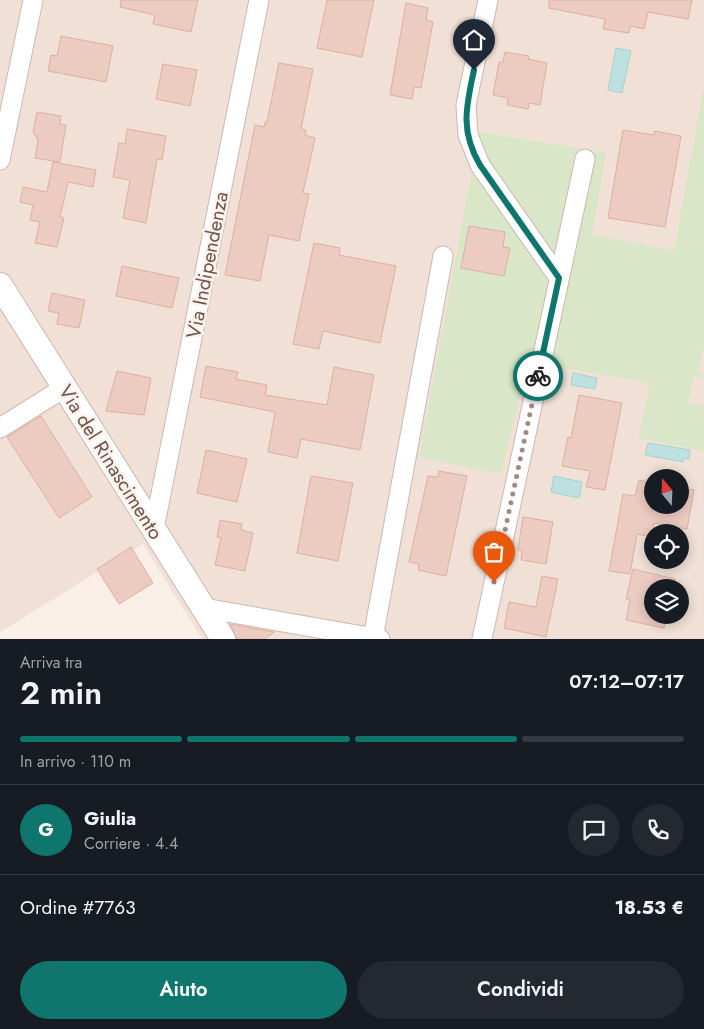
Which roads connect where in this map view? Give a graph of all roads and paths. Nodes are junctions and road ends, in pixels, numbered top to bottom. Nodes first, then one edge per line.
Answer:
1 (33, 0) edge
2 (259, 0) edge
3 (488, 0) edge
4 (585, 159) dead end
5 (0, 160) edge
6 (443, 256) dead end
7 (559, 278) junction
8 (0, 285) edge
9 (64, 388) junction
10 (0, 428) edge
11 (154, 530) junction
12 (204, 608) junction
13 (376, 638) edge
14 (223, 639) edge
15 (482, 639) edge

1 - 5 street
2 - 11 street, Via Indipendenza
3 - 7 street
4 - 7 street
6 - 13 street
7 - 15 street
8 - 9 street, Via del Rinascimento
9 - 10 street
9 - 11 street, Via del Rinascimento
11 - 12 street, Via del Rinascimento
12 - 13 street
12 - 14 street, Via del Rinascimento

